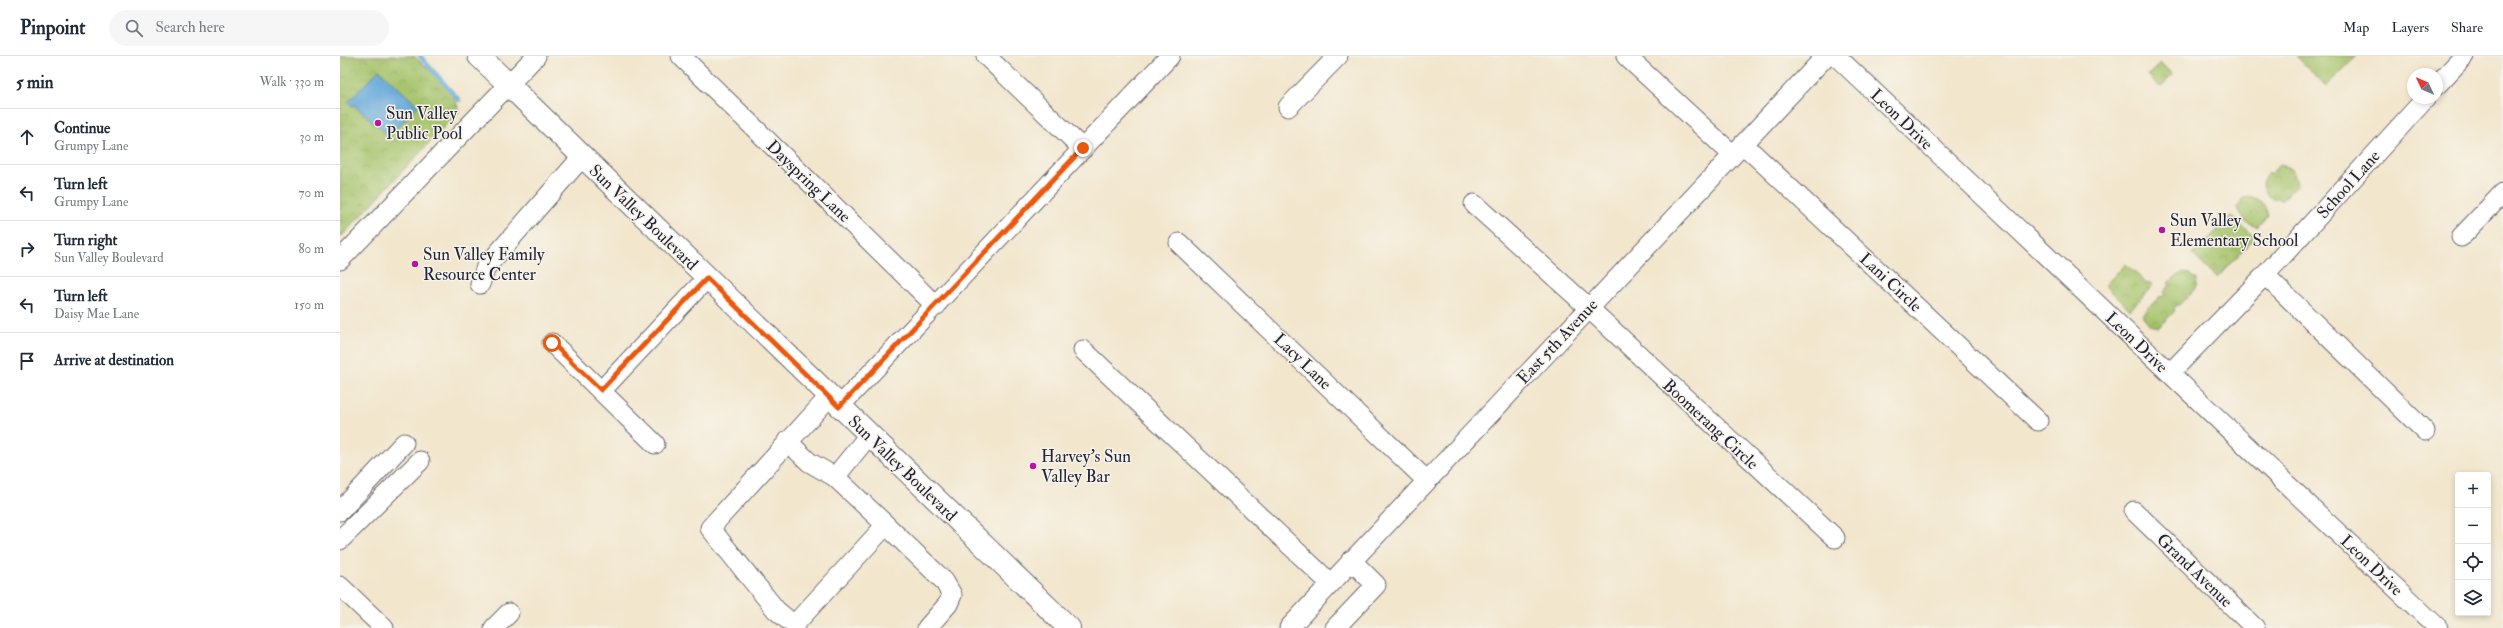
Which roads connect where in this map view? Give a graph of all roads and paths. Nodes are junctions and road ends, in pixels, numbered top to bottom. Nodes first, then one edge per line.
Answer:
1 (479, 56) edge
2 (536, 56) edge
3 (681, 56) edge
4 (986, 56) edge
5 (1170, 56) edge
6 (1338, 56) edge
7 (1626, 56) edge
8 (1826, 56) edge
9 (1836, 56) edge
10 (2464, 56) edge
11 (2443, 79) edge
12 (509, 85) junction
13 (2421, 104) edge
14 (1288, 107) dead end
15 (1083, 148) junction
16 (1738, 149) junction
17 (582, 157) junction
18 (2503, 193) edge
19 (1474, 204) dead end
20 (2461, 236) dead end
21 (1179, 243) dead end
22 (340, 260) edge
23 (2265, 275) junction
24 (707, 278) junction
25 (480, 284) dead end
26 (936, 306) junction
27 (1587, 309) junction
28 (552, 343) dead end
29 (1083, 350) dead end
30 (2170, 373) junction
31 (601, 390) junction
32 (834, 402) junction
33 (2038, 421) dead end
34 (2425, 431) dead end
35 (869, 435) junction
36 (787, 441) junction
37 (404, 443) dead end
38 (655, 444) dead end
39 (420, 461) dead end
40 (835, 477) junction
41 (1426, 480) junction
42 (340, 511) edge
43 (2134, 512) dead end
44 (886, 525) junction
45 (1835, 538) dead end
46 (340, 540) edge
47 (1351, 560) junction
48 (1330, 583) junction
49 (340, 586) edge
50 (509, 613) dead end
51 (796, 626) edge
52 (384, 628) edge
53 (494, 628) edge
54 (927, 628) edge
55 (1069, 628) edge
56 (1289, 628) edge
57 (1336, 628) edge
58 (2255, 628) edge
59 (2438, 628) edge

1 - 12 main road, Sun Valley Boulevard
2 - 12 street
3 - 26 street, Dayspring Lane
4 - 15 street
5 - 15 street
6 - 14 street
7 - 16 street, Lani Circle
8 - 16 street, East 5th Avenue
9 - 30 street, Leon Drive
10 - 11 street
12 - 17 main road, Sun Valley Boulevard
12 - 22 street
13 - 23 street, School Lane
15 - 26 street
16 - 27 street, East 5th Avenue
16 - 33 street, Lani Circle
17 - 24 main road, Sun Valley Boulevard
17 - 25 street
18 - 20 street
19 - 27 street, Boomerang Circle
21 - 41 street, Lacy Lane
23 - 30 street, School Lane
23 - 34 street
24 - 31 street
24 - 32 main road, Sun Valley Boulevard
26 - 32 street
27 - 41 street, East 5th Avenue
27 - 45 street, Boomerang Circle
28 - 31 street
29 - 48 street
30 - 59 street, Leon Drive
31 - 38 street
32 - 35 main road, Sun Valley Boulevard
32 - 36 street
35 - 40 street
35 - 55 main road, Sun Valley Boulevard
36 - 40 street
36 - 51 street
37 - 42 street
39 - 46 street
40 - 44 street
41 - 47 street, East 5th Avenue
43 - 58 street, Grand Avenue
44 - 51 street
44 - 54 street
47 - 48 street, East 5th Avenue
47 - 57 street
48 - 56 street, East 5th Avenue
49 - 52 street
50 - 53 street

